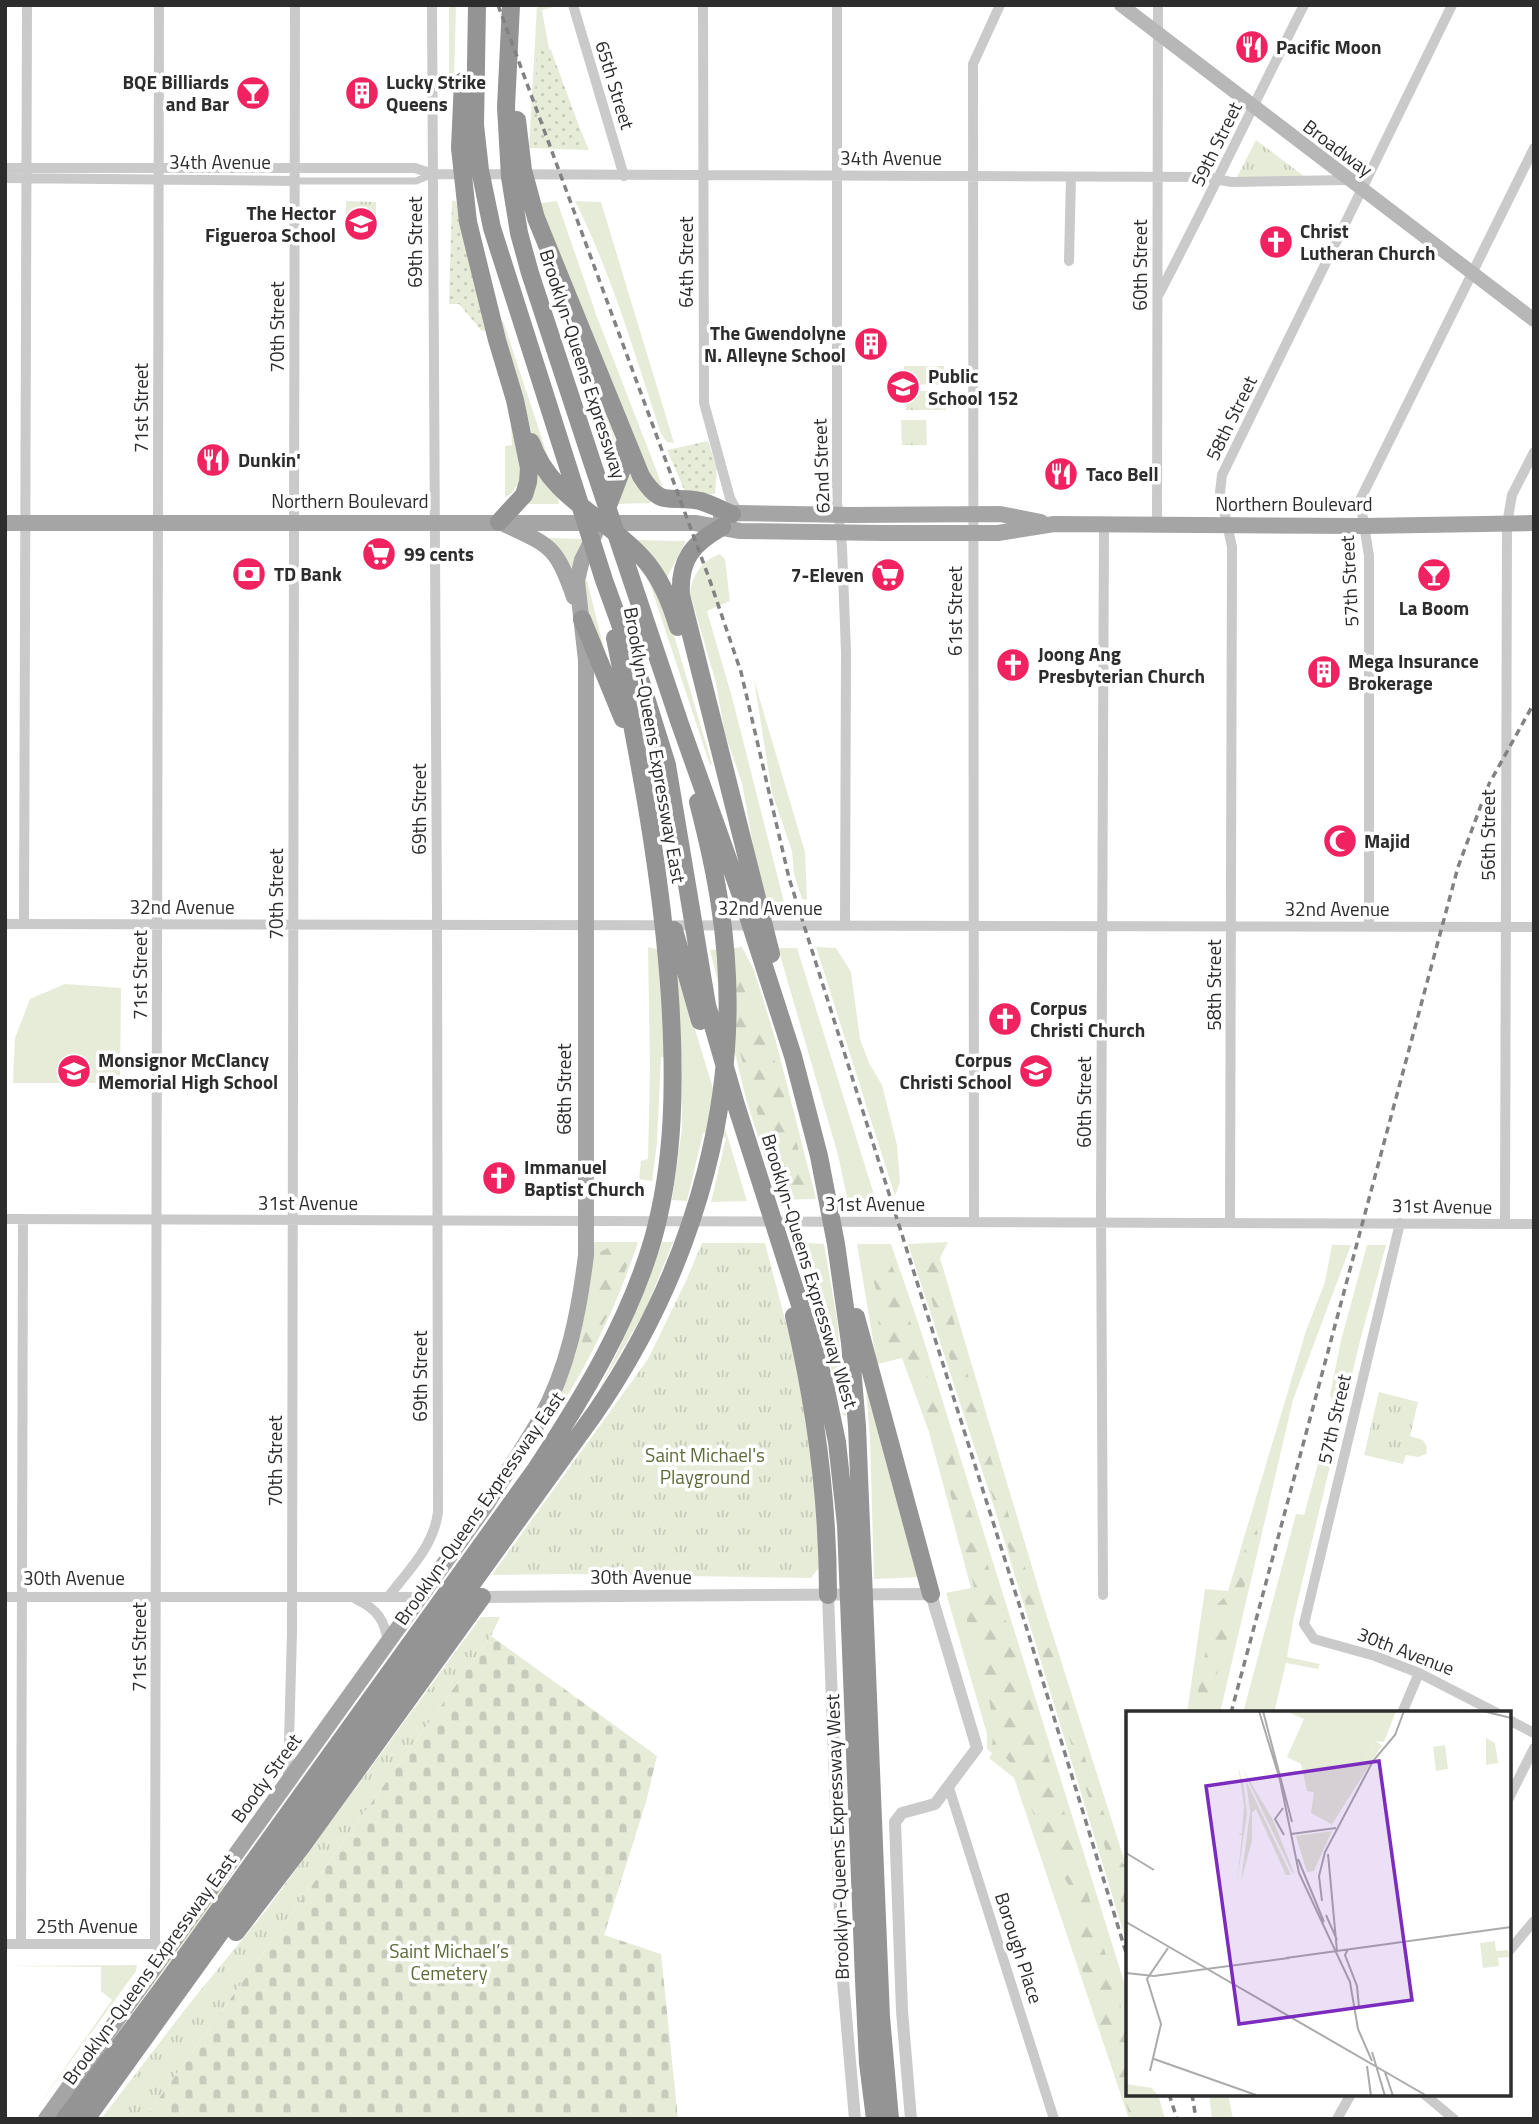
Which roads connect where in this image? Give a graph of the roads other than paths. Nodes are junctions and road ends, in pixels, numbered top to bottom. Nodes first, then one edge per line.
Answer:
1 (27, 5) edge
2 (159, 5) edge
3 (295, 5) edge
4 (432, 5) edge
5 (477, 5) edge
6 (510, 5) edge
7 (573, 5) edge
8 (703, 5) edge
9 (837, 5) edge
10 (1000, 5) edge
11 (1121, 5) edge
12 (1158, 5) edge
13 (1304, 5) edge
14 (1452, 5) edge
15 (1157, 33) junction
16 (1253, 107) junction
17 (468, 148) junction
18 (1534, 148) edge
19 (5, 168) edge
20 (160, 168) junction
21 (295, 168) junction
22 (26, 173) junction
23 (433, 174) junction
24 (837, 175) junction
25 (624, 176) junction
26 (703, 176) junction
27 (972, 176) junction
28 (1071, 177) junction
29 (1158, 177) junction
30 (5, 178) edge
31 (160, 179) junction
32 (1218, 180) junction
33 (1349, 180) junction
34 (295, 181) junction
35 (1362, 189) junction
36 (522, 203) junction
37 (1069, 261) dead end
38 (1471, 272) junction
39 (1157, 298) junction
40 (1534, 320) edge
41 (515, 400) junction
42 (623, 438) junction
43 (1534, 452) edge
44 (972, 514) junction
45 (839, 515) junction
46 (731, 518) junction
47 (435, 522) junction
48 (499, 522) junction
49 (601, 522) junction
50 (5, 523) edge
51 (24, 523) junction
52 (158, 523) junction
53 (294, 523) junction
54 (1534, 523) edge
55 (1054, 524) junction
56 (1507, 524) junction
57 (1104, 525) junction
58 (1157, 525) junction
59 (1227, 525) junction
60 (1364, 526) junction
61 (841, 533) junction
62 (972, 533) junction
63 (604, 580) junction
64 (582, 619) junction
65 (702, 685) junction
66 (680, 724) junction
67 (656, 855) junction
68 (752, 904) junction
69 (5, 924) edge
70 (24, 924) junction
71 (158, 924) junction
72 (293, 925) junction
73 (437, 925) junction
74 (584, 925) junction
75 (845, 926) junction
76 (975, 926) junction
77 (1102, 926) junction
78 (1232, 927) junction
79 (1369, 927) junction
80 (1506, 927) junction
81 (1534, 927) edge
82 (736, 1105) junction
83 (5, 1219) edge
84 (23, 1219) junction
85 (157, 1220) junction
86 (293, 1220) junction
87 (438, 1221) junction
88 (586, 1221) junction
89 (974, 1222) junction
90 (1102, 1222) junction
91 (1230, 1222) junction
92 (1400, 1223) junction
93 (1505, 1224) junction
94 (1534, 1224) edge
95 (836, 1244) junction
96 (784, 1250) junction
97 (484, 1554) junction
98 (856, 1577) junction
99 (931, 1594) junction
100 (828, 1595) junction
101 (1103, 1595) dead end
102 (5, 1597) edge
103 (22, 1597) junction
104 (157, 1597) junction
105 (352, 1597) junction
106 (388, 1597) junction
107 (419, 1597) junction
108 (482, 1597) junction
109 (292, 1598) junction
110 (858, 1623) junction
111 (1304, 1624) joint
112 (423, 1639) junction
113 (388, 1643) junction
114 (1419, 1673) junction
115 (1403, 1711) edge
116 (1493, 1711) edge
117 (1511, 1721) edge
118 (1534, 1733) edge
119 (1534, 1748) edge
120 (288, 1784) junction
121 (949, 1788) junction
122 (1511, 1794) edge
123 (1534, 1921) edge
124 (5, 1944) edge
125 (21, 1944) junction
126 (160, 1948) junction
127 (1511, 1949) edge
128 (166, 2011) junction
129 (1351, 2096) edge
130 (1426, 2096) edge
131 (46, 2119) edge
132 (65, 2119) edge
133 (86, 2119) edge
134 (855, 2119) edge
135 (875, 2119) edge
136 (890, 2119) edge
137 (911, 2119) edge
138 (1054, 2119) edge
139 (1337, 2119) edge
140 (1454, 2119) edge

1 - 22 street
2 - 20 street, 71st Street
3 - 21 street, 70th Street
4 - 23 street, 69th Street
5 - 17 highway
6 - 36 highway
7 - 25 street, 65th Street
8 - 26 street, 64th Street
9 - 24 street, 62nd Street
10 - 27 street, 61st Street
11 - 15 main road, Broadway
12 - 15 street, 60th Street
13 - 16 street, 59th Street
14 - 35 street, 58th Street
15 - 16 main road, Broadway
15 - 29 street, 60th Street
16 - 32 street, 59th Street
16 - 33 main road, Broadway
17 - 41 highway
17 - 63 highway
18 - 38 street, 57th Street
19 - 22 street, 34th Avenue
20 - 21 street, 34th Avenue
20 - 22 street, 34th Avenue
20 - 31 street, 71st Street
21 - 23 street, 34th Avenue
21 - 34 street, 70th Street
22 - 30 street, 34th Avenue
22 - 31 street, 34th Avenue
22 - 51 street
23 - 25 street, 34th Avenue
23 - 34 street, 34th Avenue
23 - 47 street, 69th Street
24 - 26 street, 34th Avenue
24 - 27 street, 34th Avenue
24 - 45 street, 62nd Street
25 - 26 street, 34th Avenue
26 - 46 street, 64th Street
27 - 28 street, 34th Avenue
27 - 44 street, 61st Street
28 - 29 street, 34th Avenue
28 - 37 street
29 - 32 street, 34th Avenue
29 - 39 street, 60th Street
31 - 34 street, 34th Avenue
31 - 52 street, 71st Street
32 - 33 street, 34th Avenue
32 - 39 street, 59th Street
33 - 35 main road, Broadway
34 - 53 street, 70th Street
35 - 38 main road, Broadway
35 - 59 street, 58th Street
36 - 42 highway
36 - 66 highway, Brooklyn-Queens Expressway
38 - 40 main road, Broadway
38 - 60 street, 57th Street
39 - 58 street, 60th Street
41 - 48 highway
41 - 49 highway
42 - 46 highway
42 - 49 highway
43 - 56 street, 56th Street
44 - 45 main road, Northern Boulevard
44 - 55 main road, Northern Boulevard
44 - 62 street, 61st Street
45 - 46 main road, Northern Boulevard
45 - 61 street, 62nd Street
46 - 49 main road, Northern Boulevard
46 - 61 main road, Northern Boulevard
46 - 65 highway
47 - 48 main road, Northern Boulevard
47 - 53 main road, Northern Boulevard
47 - 73 street, 69th Street
48 - 49 main road, Northern Boulevard
48 - 64 main road
49 - 64 main road
49 - 65 highway
50 - 51 main road, Northern Boulevard
51 - 52 main road, Northern Boulevard
51 - 70 street
52 - 53 main road, Northern Boulevard
52 - 71 street, 71st Street
53 - 72 street, 70th Street
54 - 56 main road, Northern Boulevard
55 - 57 main road, Northern Boulevard
55 - 62 main road, Northern Boulevard
56 - 60 main road, Northern Boulevard
56 - 80 street, 56th Street
57 - 58 main road, Northern Boulevard
57 - 77 street, 60th Street
58 - 59 main road, Northern Boulevard
59 - 60 main road, Northern Boulevard
59 - 78 street, 58th Street
60 - 79 street, 57th Street
61 - 62 main road, Northern Boulevard
61 - 75 street, 62nd Street
62 - 76 street, 61st Street
63 - 67 highway, Brooklyn-Queens Expressway East
63 - 82 highway, Brooklyn-Queens Expressway West
64 - 67 highway
64 - 74 main road, 68th Street
65 - 68 highway
66 - 68 highway, Brooklyn-Queens Expressway West
66 - 97 highway, Brooklyn-Queens Expressway East
67 - 82 highway
67 - 97 highway, Brooklyn-Queens Expressway East
68 - 95 highway, Brooklyn-Queens Expressway West
69 - 70 street, 32nd Avenue
70 - 71 street, 32nd Avenue
71 - 72 street, 32nd Avenue
71 - 85 street, 71st Street
72 - 73 street, 32nd Avenue
72 - 86 street, 70th Street
73 - 74 street, 32nd Avenue
73 - 87 street, 69th Street
74 - 75 street, 32nd Avenue
74 - 88 main road, 68th Street
75 - 76 street, 32nd Avenue
76 - 77 street, 32nd Avenue
76 - 89 street, 61st Street
77 - 78 street, 32nd Avenue
77 - 90 street, 60th Street
78 - 79 street, 32nd Avenue
78 - 91 street, 58th Street
79 - 80 street, 32nd Avenue
80 - 81 street, 32nd Avenue
80 - 93 street, 56th Street
82 - 96 highway, Brooklyn-Queens Expressway West
83 - 84 street, 31st Avenue
84 - 85 street, 31st Avenue
84 - 103 street
85 - 86 street, 31st Avenue
85 - 104 street, 71st Street
86 - 87 street, 31st Avenue
86 - 109 street, 70th Street
87 - 88 street, 31st Avenue
87 - 106 street, 69th Street
88 - 89 street, 31st Avenue
88 - 107 main road, 68th Street
89 - 90 street, 31st Avenue
90 - 91 street, 31st Avenue
90 - 101 street, 60th Street
91 - 92 street, 31st Avenue
92 - 93 street, 31st Avenue
92 - 111 street, 57th Street
93 - 94 street, 31st Avenue
95 - 98 highway, Brooklyn-Queens Expressway West
95 - 99 highway
96 - 98 highway, Brooklyn-Queens Expressway West
96 - 100 highway
97 - 112 highway, Brooklyn-Queens Expressway East
98 - 110 highway, Brooklyn-Queens Expressway West
99 - 100 street, 30th Avenue
99 - 121 street
100 - 108 street, 30th Avenue
100 - 134 street, Brooklyn-Queens Expressway West
102 - 103 street, 30th Avenue
103 - 104 street, 30th Avenue
103 - 125 street
104 - 109 street, 30th Avenue
104 - 126 street, 71st Street
105 - 106 street, 30th Avenue
105 - 109 street, 30th Avenue
105 - 113 street
106 - 107 street, 30th Avenue
107 - 108 street, 30th Avenue
107 - 113 main road, Boody Street
108 - 128 highway
109 - 120 street, 70th Street
110 - 135 highway, Brooklyn-Queens Expressway West
110 - 136 highway, Brooklyn-Queens Expressway West
111 - 114 street, 30th Avenue
112 - 128 highway, Brooklyn-Queens Expressway East
112 - 132 highway, Brooklyn-Queens Expressway East
113 - 120 main road, Boody Street
114 - 115 street
114 - 116 street, 30th Avenue
117 - 118 street
119 - 122 street
120 - 126 main road, Boody Street
121 - 137 street
121 - 138 street, Borough Place
123 - 127 street
124 - 125 street, 25th Avenue
125 - 126 street, 25th Avenue
126 - 131 main road, Boody Street
128 - 133 highway, Brooklyn-Queens Expressway East
129 - 139 street
130 - 140 street

